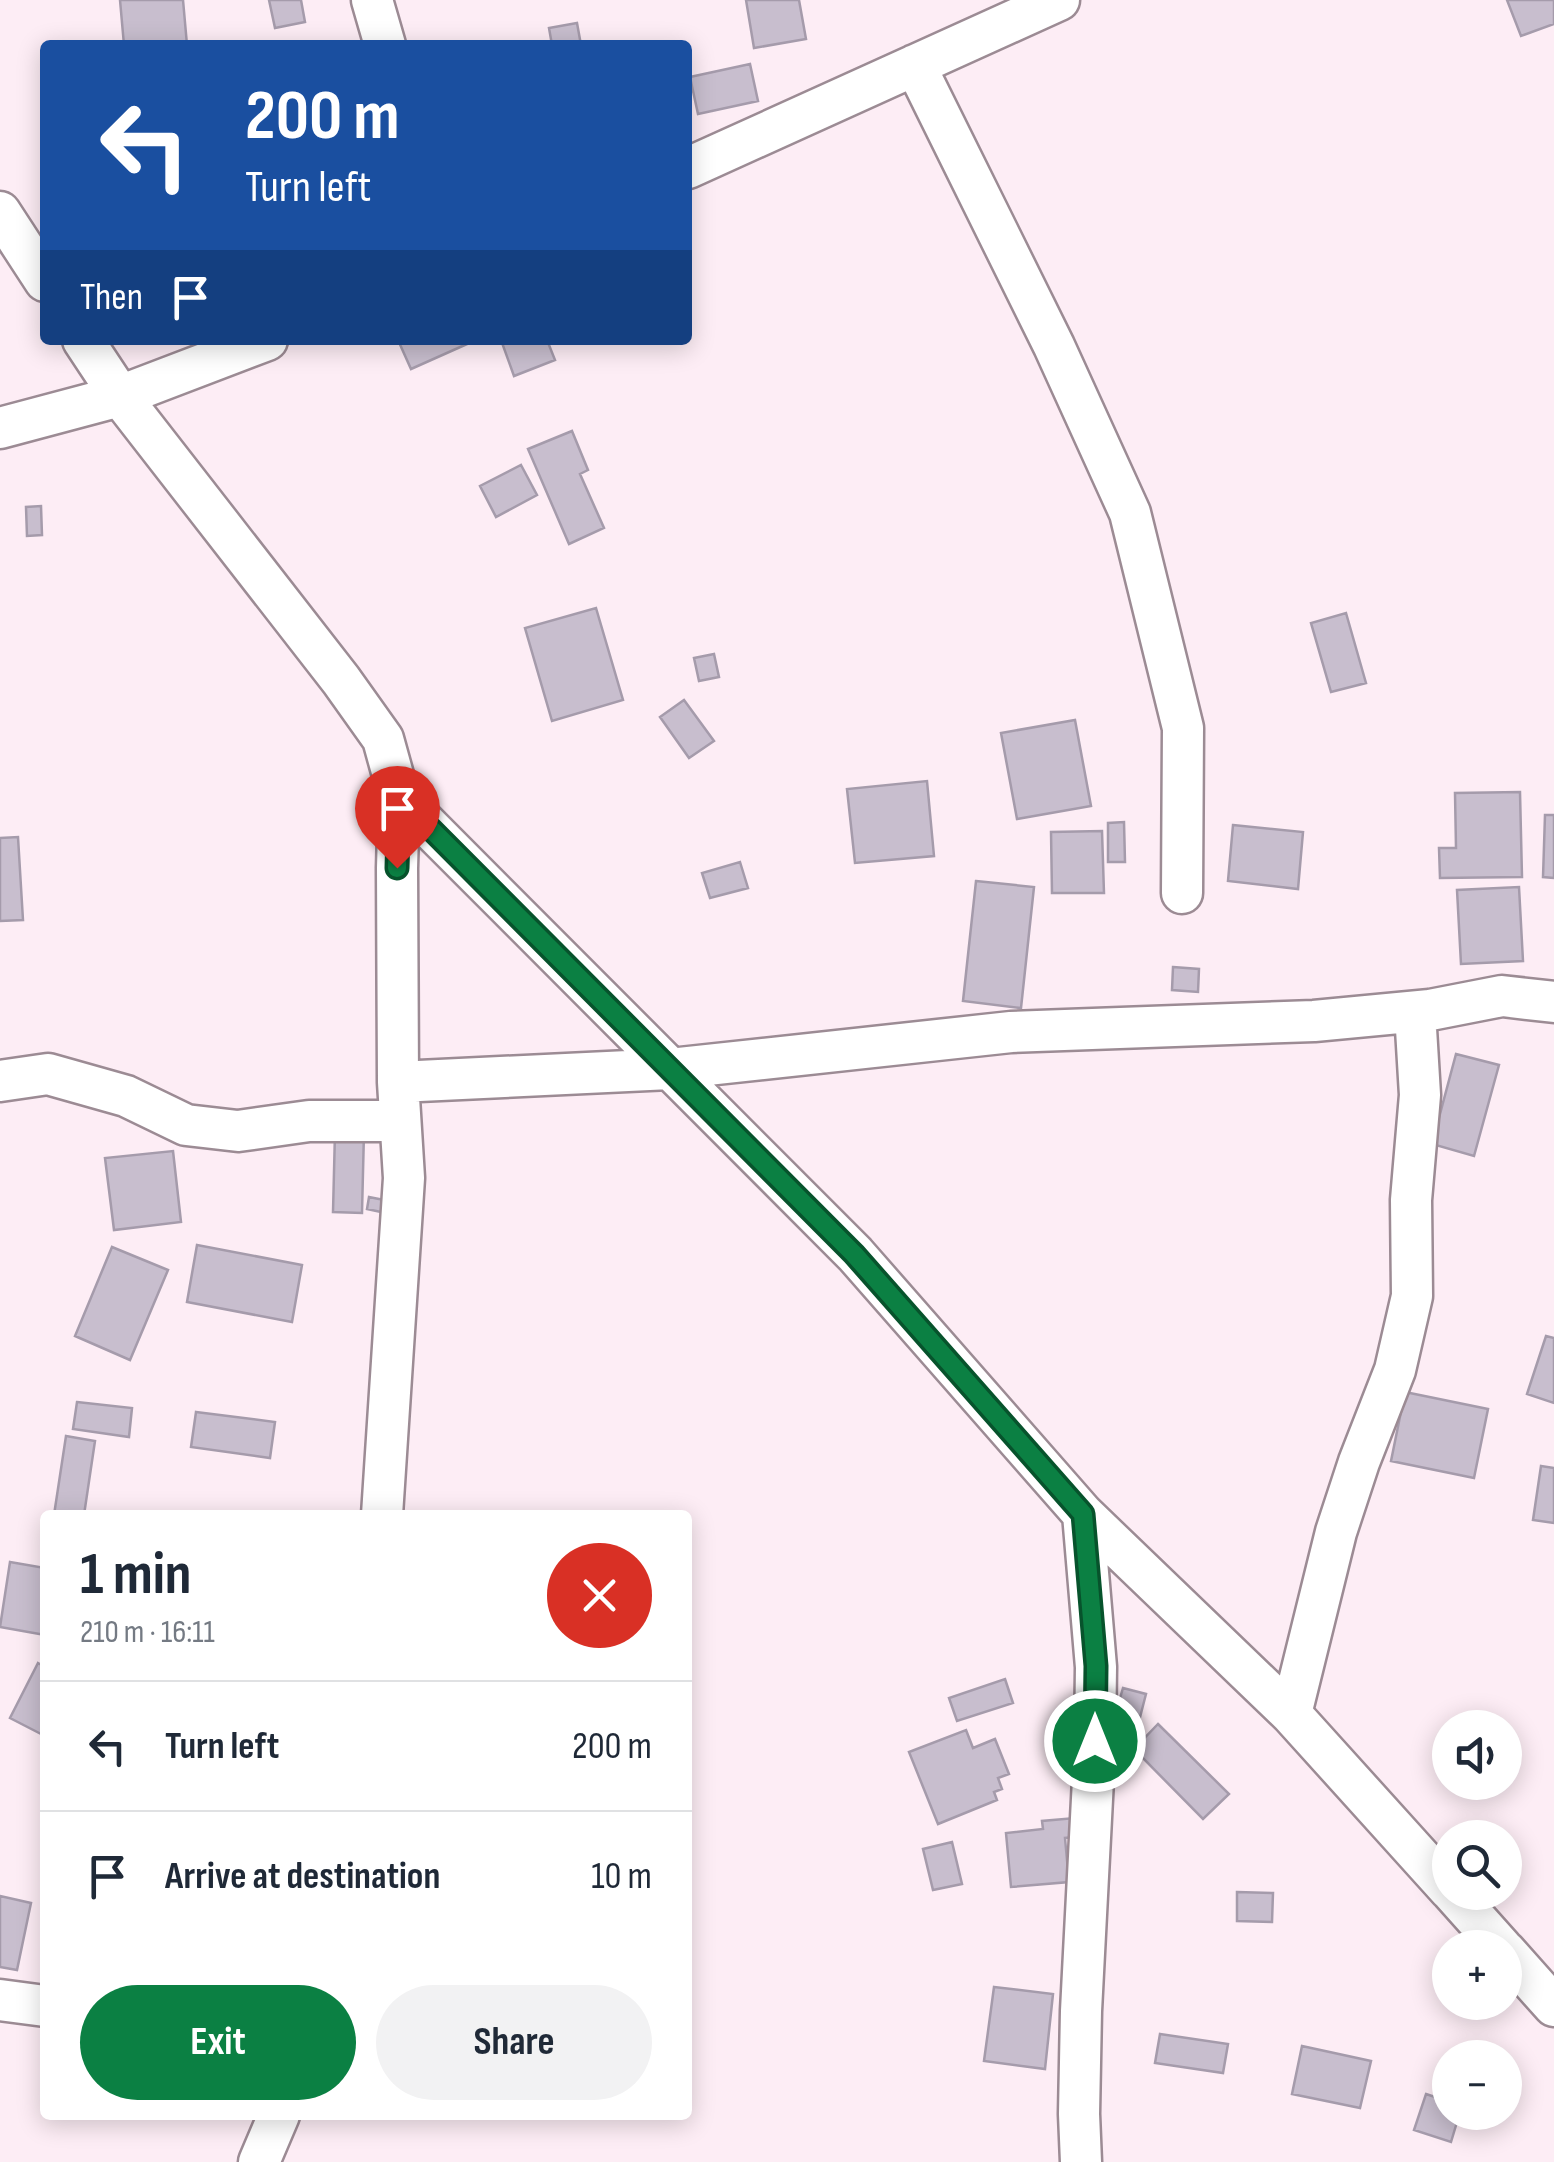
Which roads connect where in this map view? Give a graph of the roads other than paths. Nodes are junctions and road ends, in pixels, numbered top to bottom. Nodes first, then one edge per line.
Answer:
1 (372, 0) edge
2 (1059, 0) edge
3 (384, 40) edge
4 (914, 66) junction
5 (692, 166) edge
6 (0, 212) edge
7 (40, 273) edge
8 (86, 345) edge
9 (254, 345) edge
10 (120, 396) junction
11 (0, 428) edge
12 (399, 797) junction
13 (1182, 893) dead end
14 (1554, 1002) edge
15 (1415, 1012) junction
16 (670, 1068) junction
17 (0, 1081) edge
18 (399, 1102) junction
19 (382, 1510) edge
20 (1083, 1514) junction
21 (1292, 1714) junction
22 (1432, 1870) edge
23 (1468, 1910) edge
24 (1486, 1930) edge
25 (1522, 1970) edge
26 (0, 2000) edge
27 (40, 2005) edge
28 (1554, 2006) edge
29 (276, 2120) edge
30 (259, 2162) edge
31 (1081, 2162) edge

1 - 3 street
2 - 4 street
4 - 5 street
4 - 13 street
6 - 7 street
8 - 10 street
9 - 10 street
10 - 11 street
10 - 12 street
12 - 16 street
12 - 18 street
14 - 15 street
15 - 16 street
15 - 21 street
16 - 18 street
16 - 20 street
17 - 18 street
18 - 19 street
20 - 21 street
20 - 31 street
21 - 22 street
23 - 24 street
25 - 28 street
26 - 27 street
29 - 30 street

